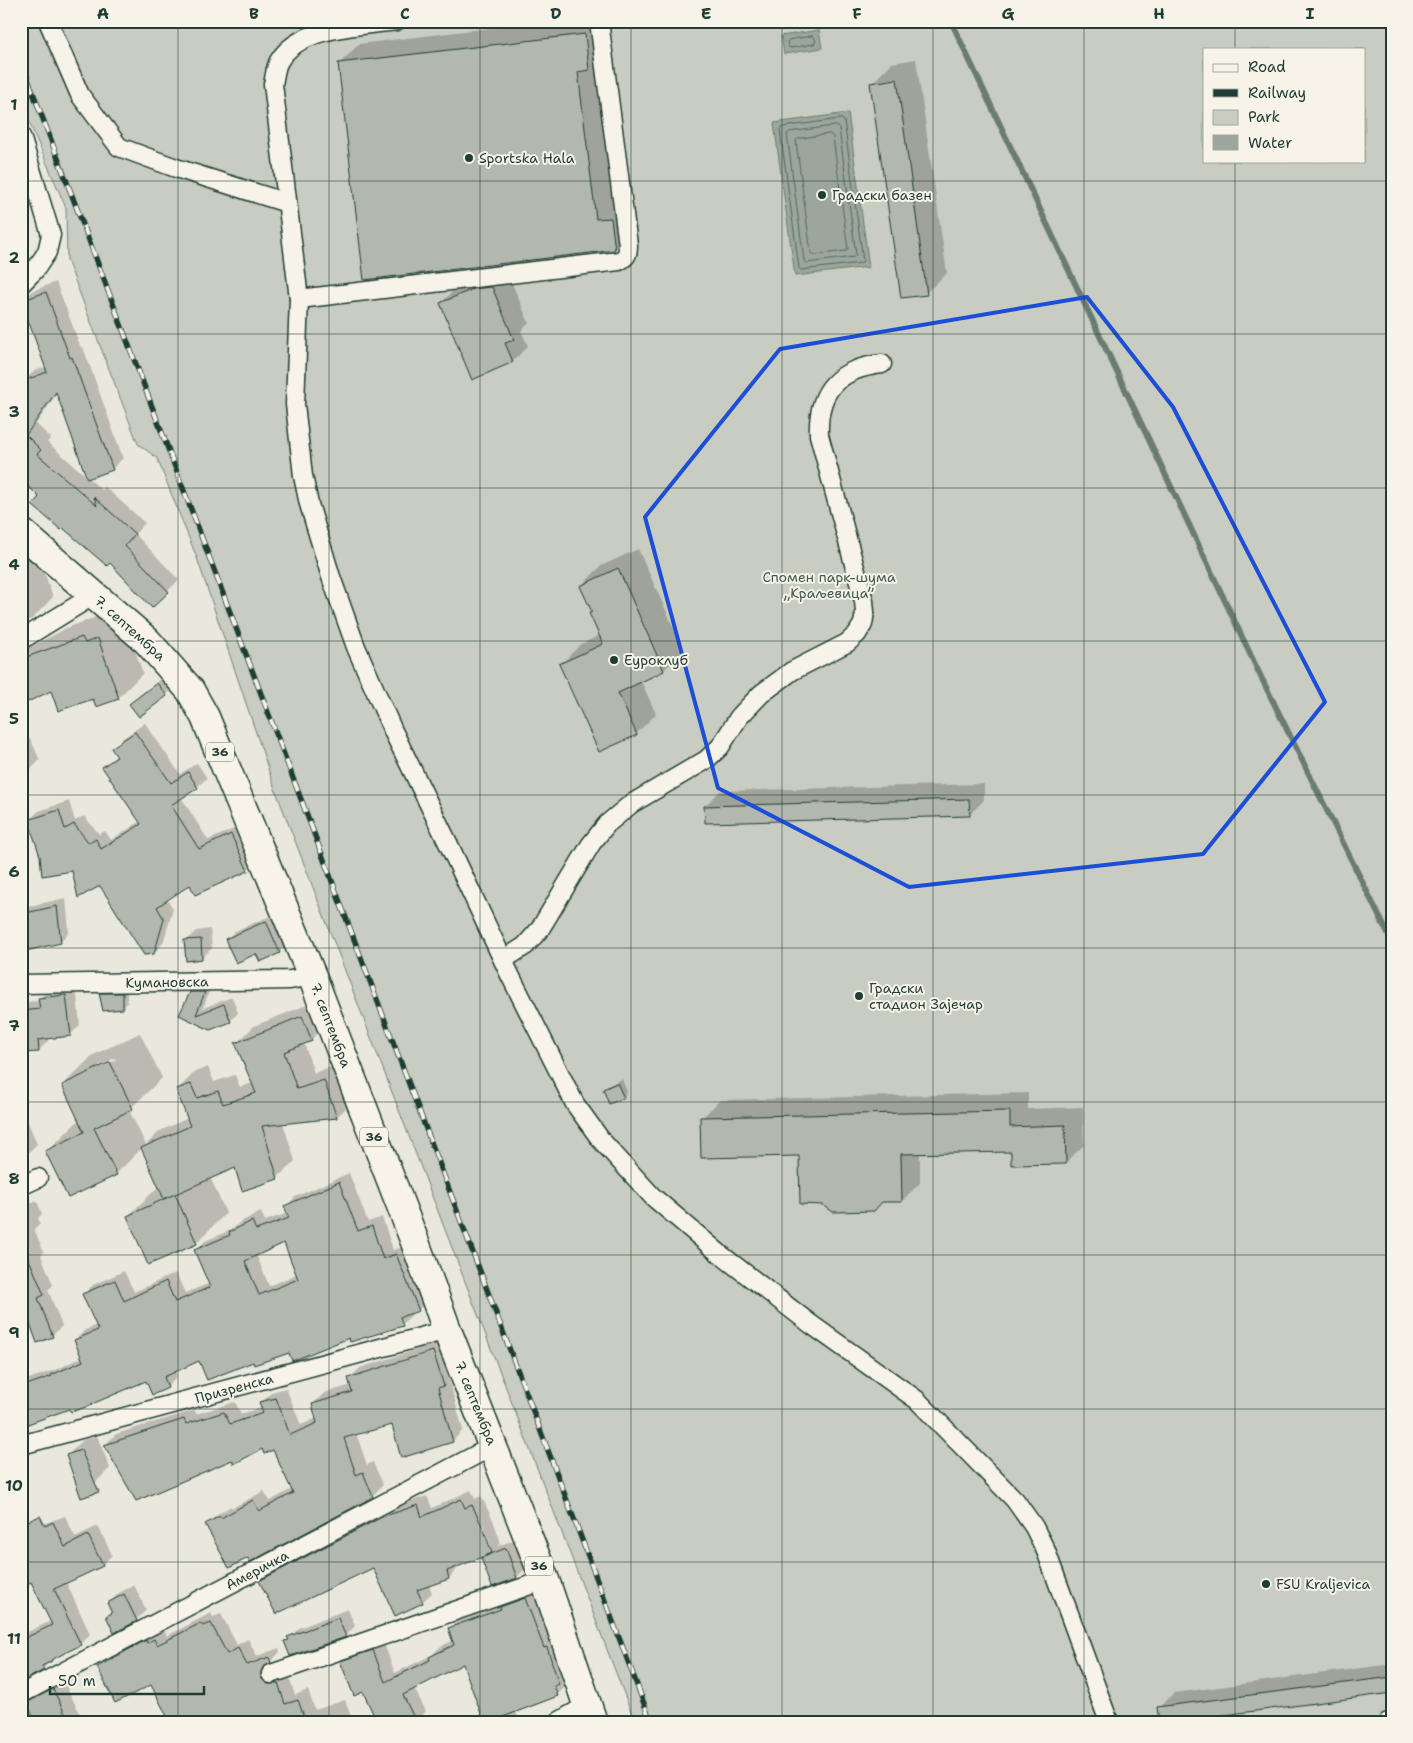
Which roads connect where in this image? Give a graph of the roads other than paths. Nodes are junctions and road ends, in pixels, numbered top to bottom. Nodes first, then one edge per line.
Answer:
1 (48, 21) edge
2 (396, 21) edge
3 (598, 21) edge
4 (23, 146) edge
5 (286, 203) junction
6 (21, 284) edge
7 (299, 299) junction
8 (882, 364) dead end
9 (21, 532) edge
10 (94, 595) junction
11 (21, 640) edge
12 (503, 960) junction
13 (312, 976) junction
14 (21, 984) edge
15 (38, 1178) dead end
16 (21, 1186) edge
17 (447, 1330) junction
18 (21, 1445) edge
19 (493, 1446) junction
20 (545, 1580) junction
21 (271, 1674) dead end
22 (21, 1694) edge
23 (590, 1713) edge
24 (1392, 1720) edge
25 (558, 1722) edge
26 (1109, 1722) edge
27 (1388, 1722) edge

1 - 5 street
2 - 5 street
3 - 7 street
4 - 6 street
5 - 7 street
7 - 12 street
8 - 12 street
9 - 10 main road, 7. септембра / 36
10 - 11 street
10 - 13 main road, 7. септембра / 36
12 - 26 street
13 - 14 street, Кумановска
13 - 17 main road, 7. септембра / 36
15 - 16 street
17 - 18 street, Призренска
17 - 19 main road, 7. септембра / 36
19 - 20 main road, 7. септембра / 36
19 - 22 street, Америчка
20 - 21 street
20 - 23 main road, 7. септембра / 36
23 - 25 street
24 - 27 street

